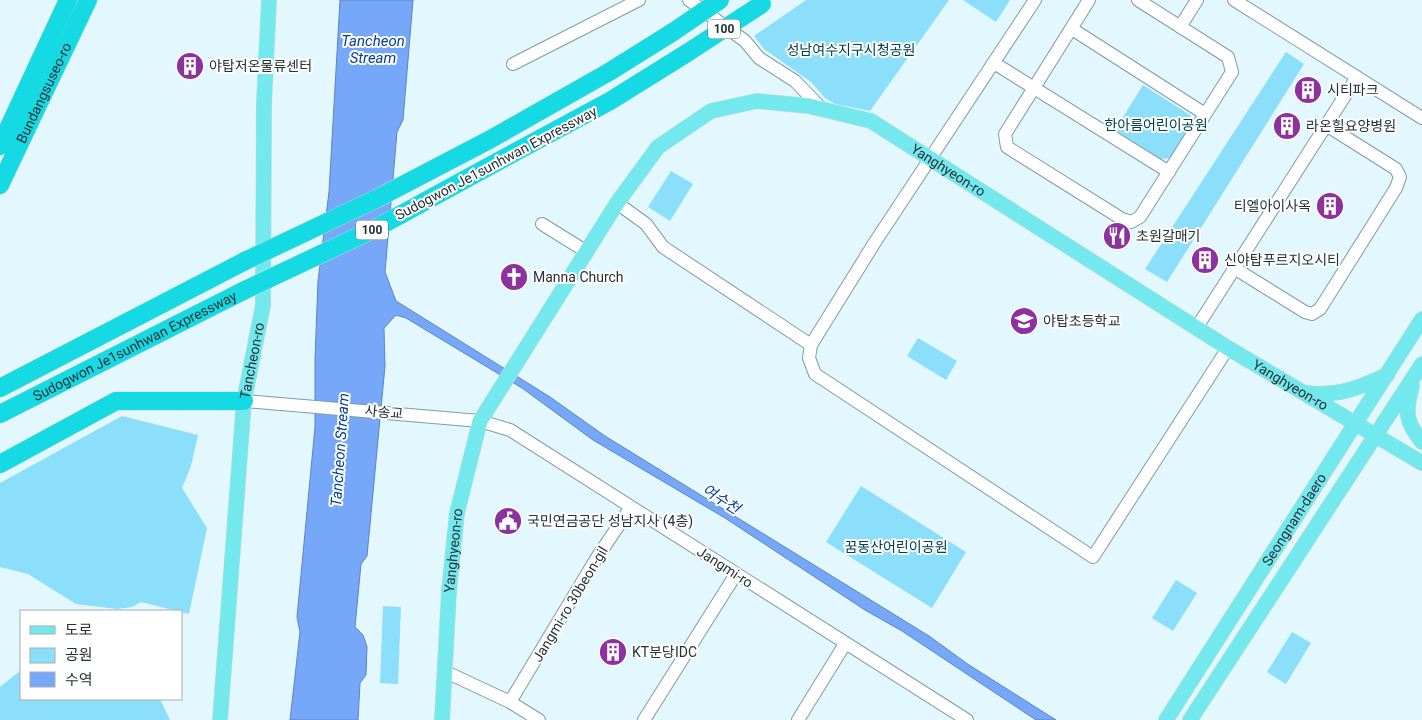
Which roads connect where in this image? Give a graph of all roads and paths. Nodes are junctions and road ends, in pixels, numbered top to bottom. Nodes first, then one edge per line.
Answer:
1 (68, 0) edge
2 (88, 0) edge
3 (269, 0) edge
4 (639, 0) edge
5 (689, 0) edge
6 (720, 0) edge
7 (1035, 0) edge
8 (1089, 0) edge
9 (1138, 0) edge
10 (1197, 0) edge
11 (1234, 0) edge
12 (765, 2) edge
13 (1180, 27) junction
14 (1072, 28) junction
15 (994, 63) junction
16 (513, 64) dead end
17 (1357, 77) junction
18 (1034, 88) junction
19 (823, 110) junction
20 (1205, 114) junction
21 (1422, 118) edge
22 (1326, 125) junction
23 (0, 146) edge
24 (931, 160) junction
25 (1170, 172) junction
26 (0, 185) edge
27 (617, 203) junction
28 (542, 224) dead end
29 (587, 252) junction
30 (1234, 268) junction
31 (1422, 319) edge
32 (1196, 327) junction
33 (811, 345) junction
34 (1228, 348) junction
35 (1418, 369) edge
36 (1387, 375) junction
37 (0, 388) edge
38 (1302, 392) junction
39 (244, 401) junction
40 (0, 414) edge
41 (480, 421) junction
42 (1354, 424) junction
43 (1374, 436) junction
44 (1422, 442) edge
45 (1422, 463) edge
46 (0, 464) edge
47 (631, 506) junction
48 (736, 574) junction
49 (845, 644) junction
50 (446, 672) junction
51 (510, 702) junction
52 (220, 720) edge
53 (442, 720) edge
54 (539, 720) edge
55 (644, 720) edge
56 (798, 720) edge
57 (967, 720) edge
58 (1166, 720) edge
59 (1190, 720) edge

1 - 23 highway, Bundangsuseo-ro
2 - 26 highway, Bundangsuseo-ro
3 - 39 main road, Tancheon-ro
4 - 16 street
5 - 19 street
6 - 37 highway, Sudogwon Je1sunhwan Expressway / 100, bridge
7 - 15 street
8 - 14 street
9 - 13 street
10 - 13 street
11 - 17 street
12 - 40 highway, Sudogwon Je1sunhwan Expressway / 100, bridge
13 - 20 street
14 - 18 street
14 - 20 street
15 - 18 street
15 - 24 street
17 - 21 street
17 - 22 street
18 - 25 street
18 - 25 street
19 - 24 main road, Yanghyeon-ro
19 - 27 main road, Yanghyeon-ro
20 - 25 street
22 - 30 street
22 - 30 street
24 - 32 main road, Yanghyeon-ro
24 - 33 street
27 - 29 main road, Yanghyeon-ro
27 - 33 street
28 - 29 street
29 - 41 main road, Yanghyeon-ro
30 - 32 street
31 - 36 main road, Seongnam-daero
32 - 34 main road, Yanghyeon-ro
33 - 34 street
34 - 38 main road, Yanghyeon-ro
35 - 43 main road, Seongnam-daero
35 - 44 main road
36 - 38 main road
36 - 42 main road, Seongnam-daero
38 - 42 main road, Yanghyeon-ro
39 - 41 street, 사송교
39 - 46 highway
39 - 52 main road, Tancheon-ro
41 - 47 street, Jangmi-ro
41 - 50 main road, Yanghyeon-ro
42 - 43 main road, Yanghyeon-ro
42 - 58 main road, Seongnam-daero
43 - 45 main road, Yanghyeon-ro
43 - 59 main road, Seongnam-daero
47 - 48 street, Jangmi-ro
47 - 51 street, Jangmi-ro 30beon-gil
48 - 49 street, Jangmi-ro
48 - 55 street
49 - 56 street
49 - 57 street, Jangmi-ro
50 - 51 street
50 - 53 main road, Yanghyeon-ro
51 - 54 street

